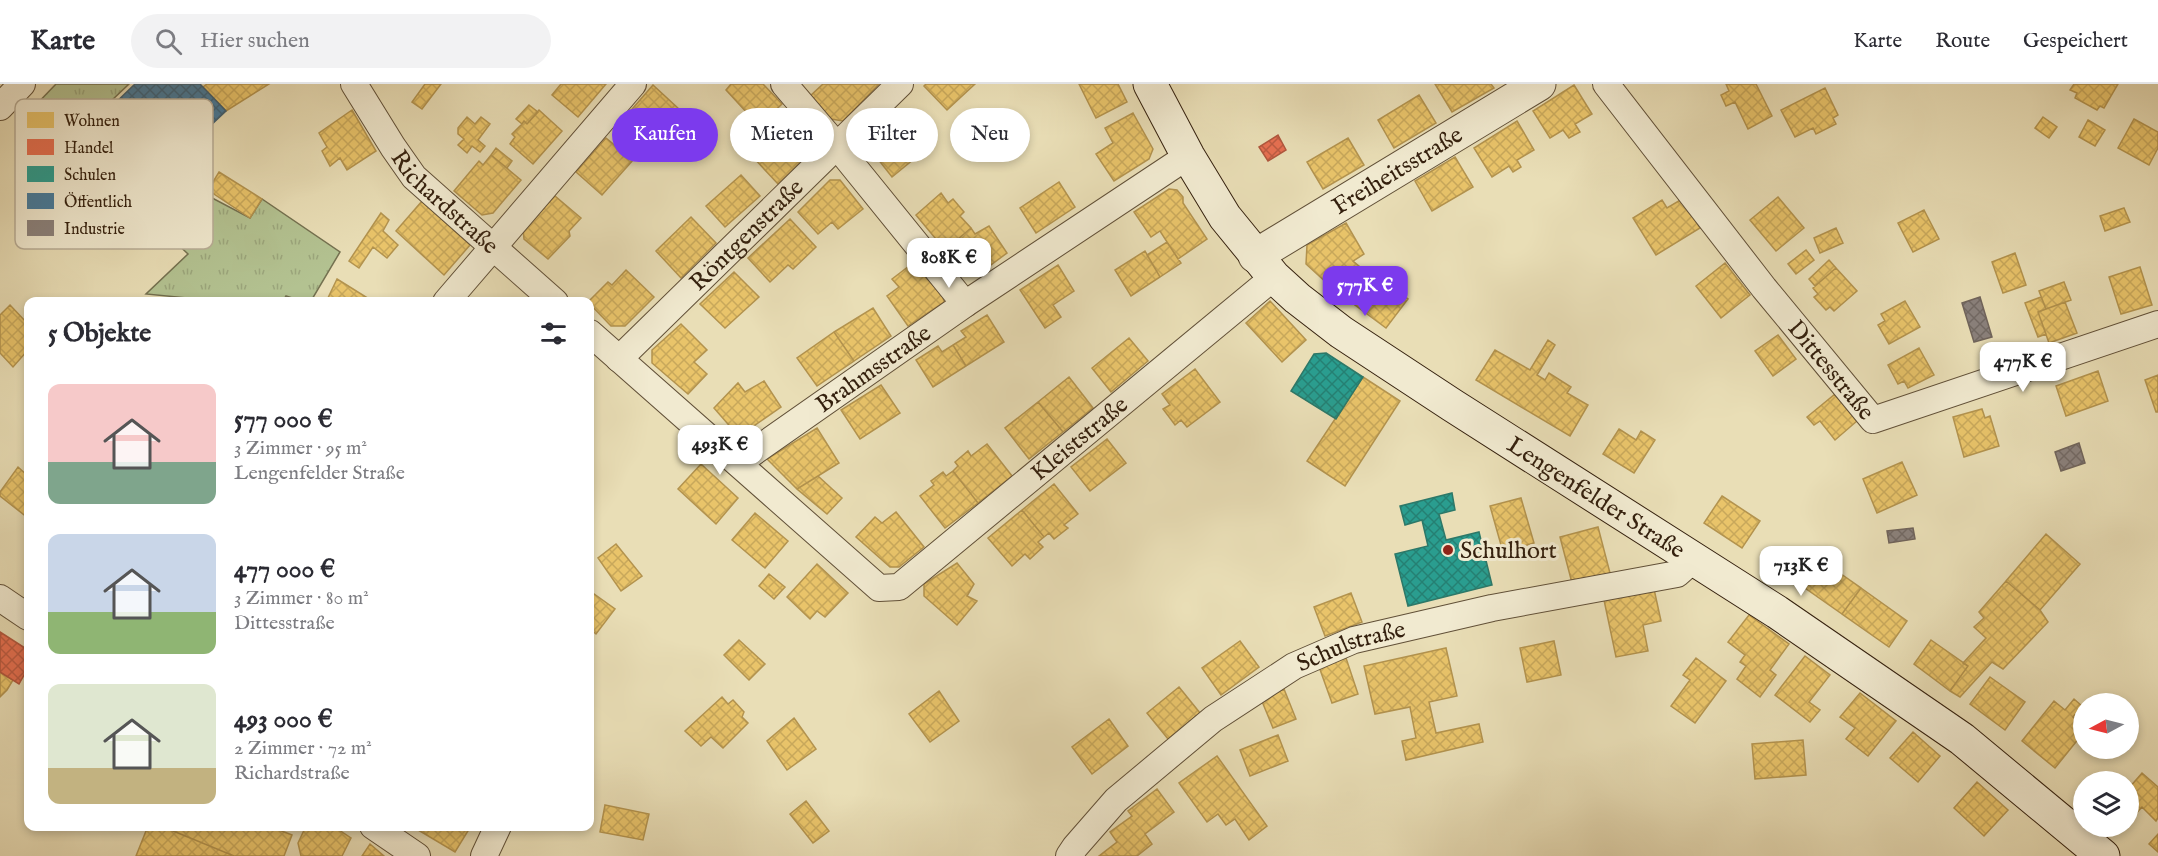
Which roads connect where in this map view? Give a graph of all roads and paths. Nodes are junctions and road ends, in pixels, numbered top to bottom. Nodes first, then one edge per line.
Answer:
1 (22, 84) edge
2 (354, 84) edge
3 (633, 84) edge
4 (784, 84) edge
5 (900, 84) edge
6 (1539, 84) edge
7 (1606, 84) edge
8 (1155, 86) edge
9 (0, 107) edge
10 (837, 146) junction
11 (1188, 156) junction
12 (493, 246) junction
13 (1265, 266) junction
14 (450, 297) edge
15 (549, 297) edge
16 (965, 304) junction
17 (2158, 324) edge
18 (594, 337) edge
19 (619, 359) junction
20 (738, 463) junction
21 (1695, 558) junction
22 (0, 598) edge
23 (24, 614) edge
24 (380, 831) edge
25 (496, 831) edge
26 (417, 856) edge
27 (484, 856) edge
28 (1069, 856) edge
29 (2103, 856) edge

1 - 9 street
2 - 12 street, Richardstraße
3 - 12 street
4 - 10 street
5 - 10 street, Röntgenstraße
6 - 13 main road, Freiheitsstraße
7 - 17 street, Dittesstraße
8 - 11 main road, Lengenfelder Straße
10 - 16 street
10 - 19 street, Röntgenstraße
11 - 13 main road, Lengenfelder Straße
11 - 16 street, Brahmsstraße
12 - 14 street
12 - 15 street, Richardstraße
13 - 20 street, Kleiststraße
13 - 21 main road, Lengenfelder Straße
16 - 20 street, Brahmsstraße
18 - 19 street
19 - 20 street
21 - 28 street, Schulstraße
21 - 29 main road, Lengenfelder Straße
22 - 23 street
24 - 26 street
25 - 27 street

